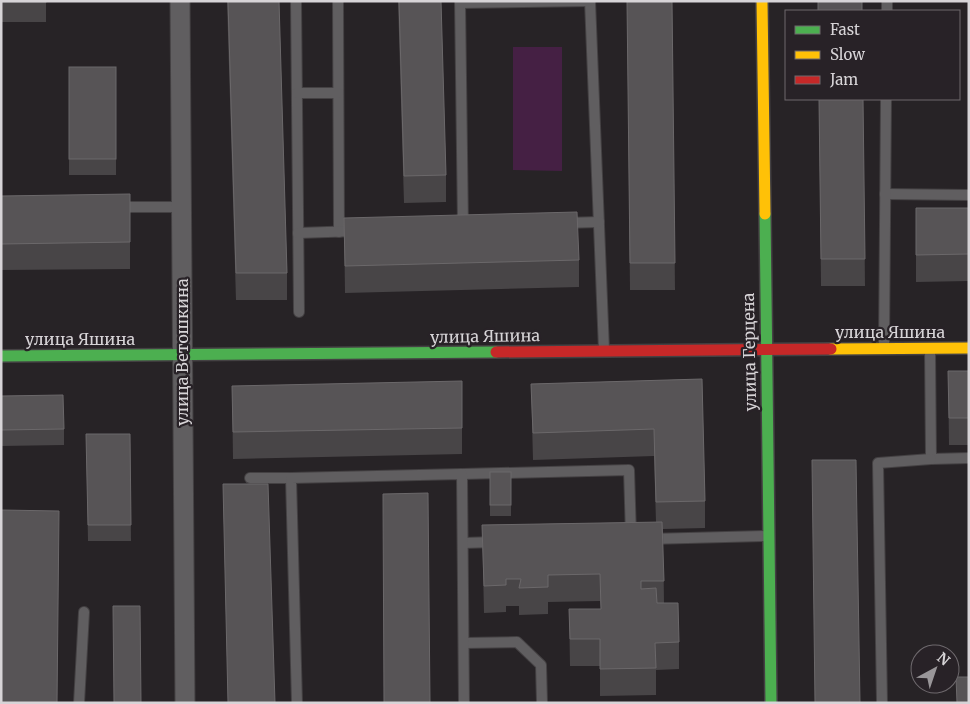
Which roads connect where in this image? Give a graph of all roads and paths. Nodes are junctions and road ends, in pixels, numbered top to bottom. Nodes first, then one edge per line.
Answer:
1 (180, 1) edge
2 (296, 1) edge
3 (338, 1) edge
4 (590, 1) edge
5 (762, 1) edge
6 (460, 2) edge
7 (297, 93) junction
8 (338, 93) junction
9 (886, 100) edge
10 (886, 194) junction
11 (969, 195) edge
12 (111, 207) edge
13 (181, 207) junction
14 (599, 222) junction
15 (551, 224) edge
16 (464, 227) edge
17 (368, 231) edge
18 (340, 232) junction
19 (298, 234) junction
20 (299, 312) dead end
21 (930, 348) junction
22 (969, 348) edge
23 (884, 349) junction
24 (765, 350) junction
25 (604, 351) junction
26 (182, 355) junction
27 (1, 356) edge
28 (969, 458) edge
29 (931, 459) junction
30 (462, 474) junction
31 (250, 478) dead end
32 (291, 478) junction
33 (768, 536) junction
34 (503, 542) edge
35 (463, 543) junction
36 (84, 612) dead end
37 (464, 643) junction
38 (79, 703) edge
39 (185, 703) edge
40 (297, 703) edge
41 (464, 703) edge
42 (542, 703) edge
43 (771, 703) edge
44 (882, 703) edge

1 - 13 street, улица Ветошкина
2 - 7 lane
3 - 8 lane
4 - 6 lane
4 - 14 lane
5 - 24 street, улица Герцена
6 - 16 lane
7 - 8 lane
7 - 19 lane
8 - 18 lane
9 - 10 lane
10 - 11 lane
10 - 23 lane
12 - 13 lane
13 - 26 street, улица Ветошкина
14 - 15 lane
14 - 25 lane
17 - 18 lane
18 - 19 lane
19 - 20 lane
21 - 22 street, улица Яшина
21 - 23 street, улица Яшина
21 - 29 lane
23 - 24 street, улица Яшина
24 - 25 street, улица Яшина
24 - 33 street, улица Герцена
25 - 26 street, улица Яшина
26 - 27 street, улица Яшина
26 - 39 street, улица Ветошкина
28 - 29 lane
29 - 44 lane
30 - 32 lane
30 - 33 lane
30 - 35 lane
31 - 32 lane
32 - 40 lane
33 - 43 street, улица Герцена
34 - 35 lane
35 - 37 lane
36 - 38 lane
37 - 41 lane
37 - 42 lane

